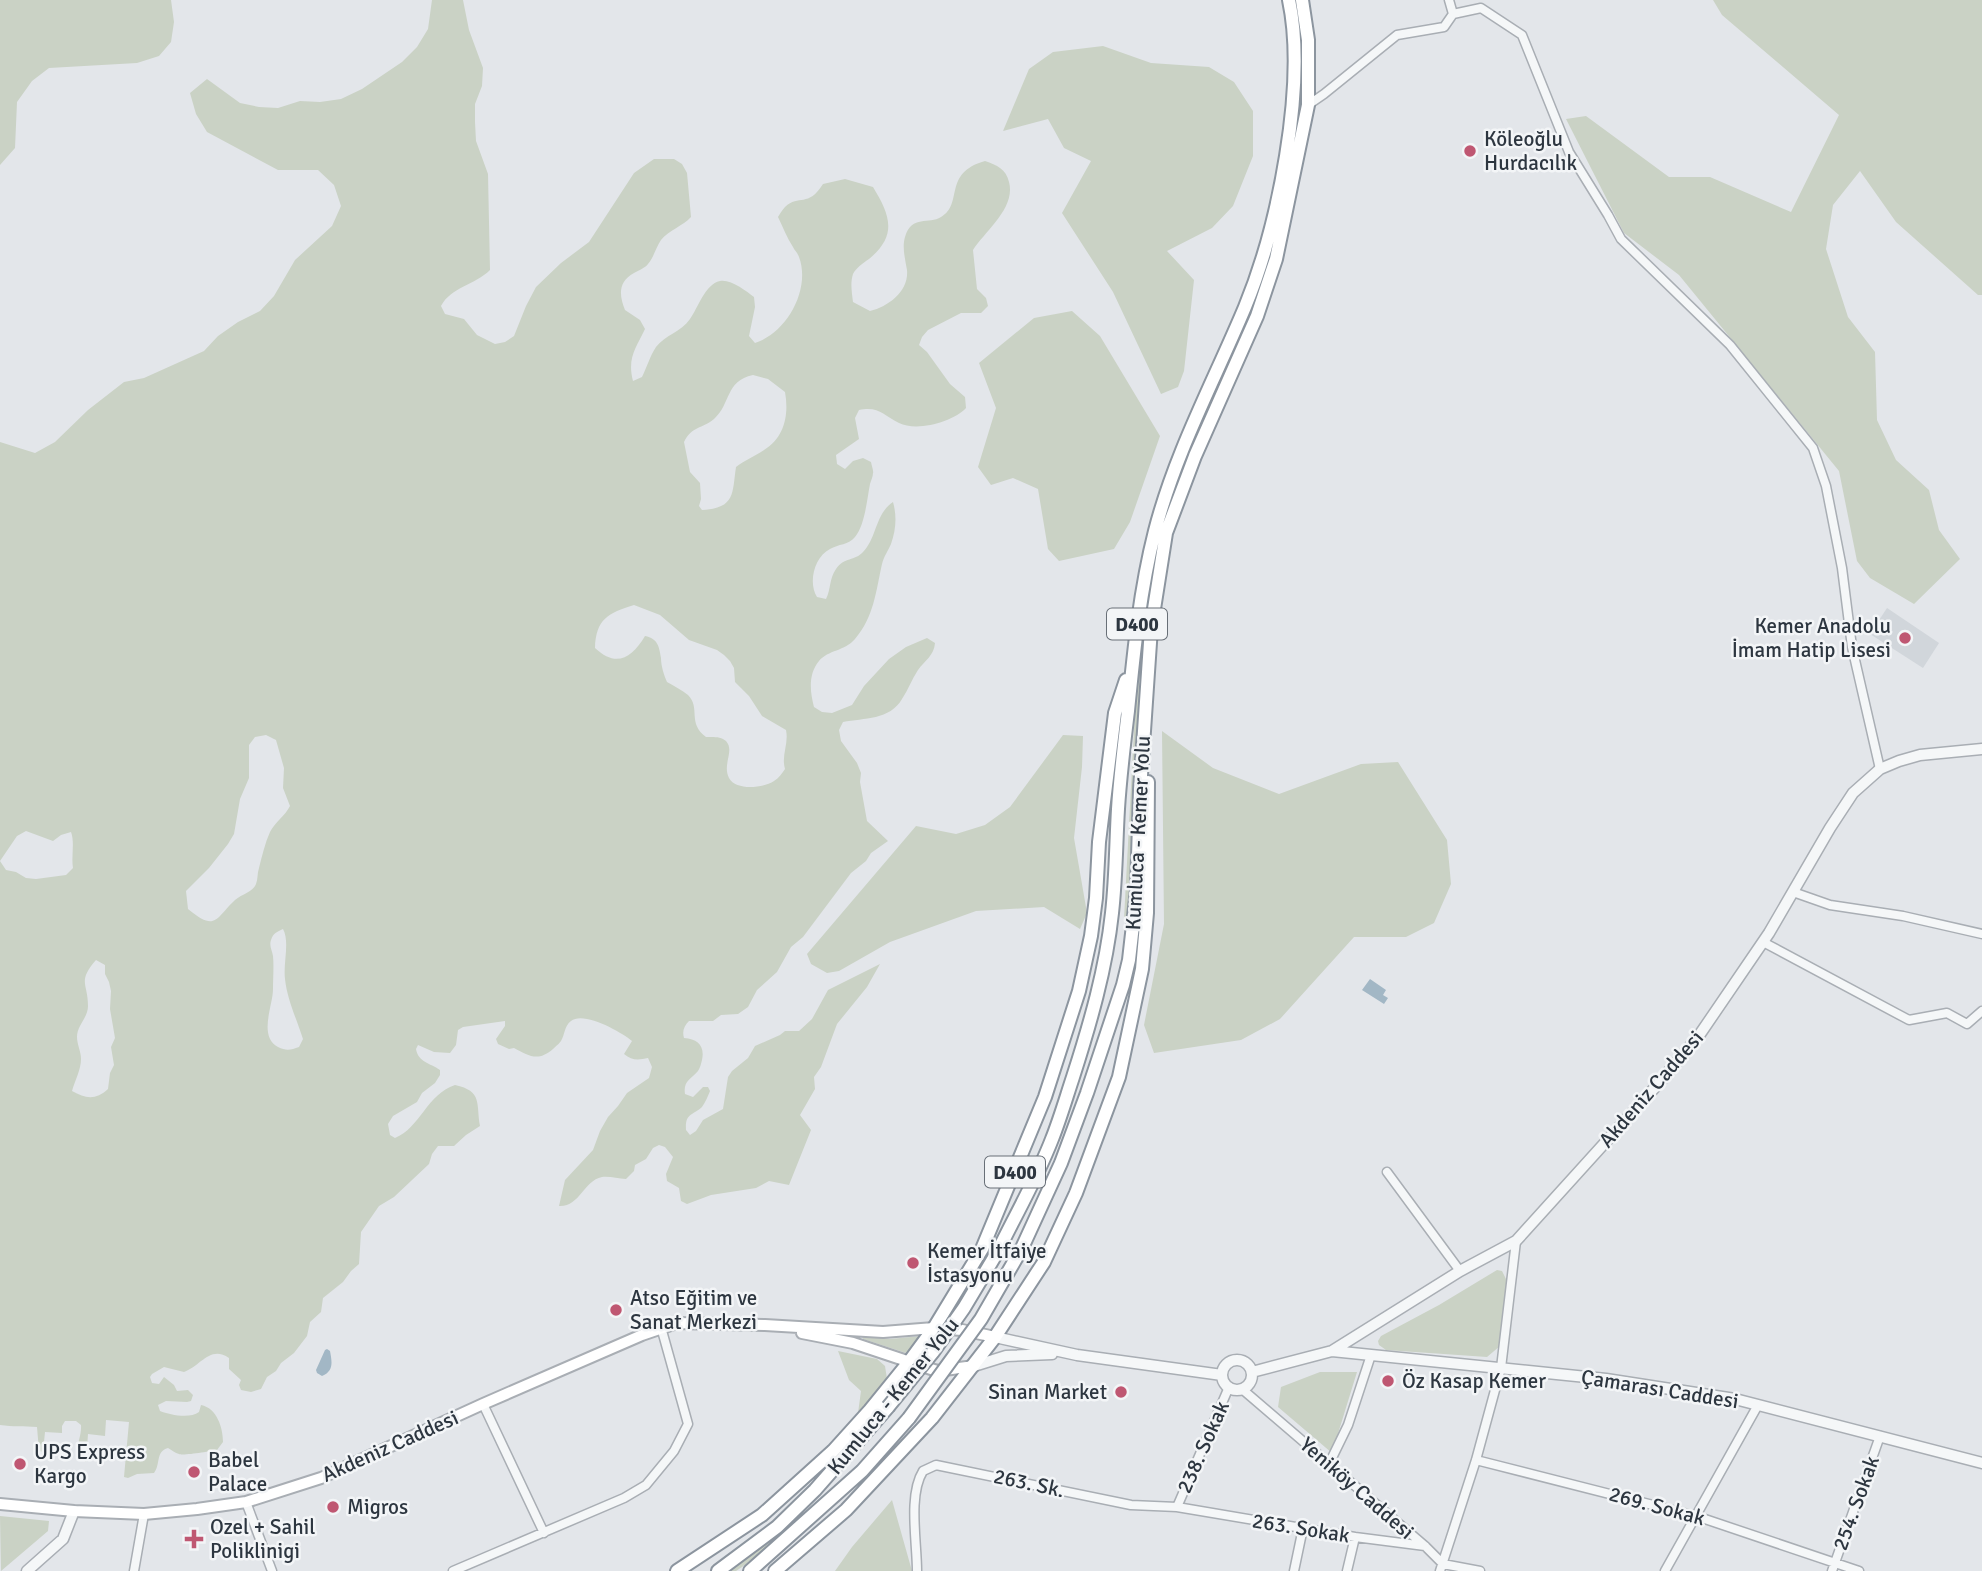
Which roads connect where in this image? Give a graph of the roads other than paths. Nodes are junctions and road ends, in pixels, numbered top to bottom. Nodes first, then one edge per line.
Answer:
1 (1289, 0) edge
2 (1302, 0) edge
3 (1449, 0) edge
4 (1453, 14) junction
5 (1308, 105) junction
6 (1133, 657) junction
7 (1145, 720) junction
8 (1982, 749) edge
9 (1880, 769) junction
10 (1793, 892) junction
11 (1982, 934) edge
12 (1763, 942) junction
13 (1982, 1011) edge
14 (1387, 1172) dead end
15 (1516, 1241) junction
16 (1460, 1271) junction
17 (765, 1325) junction
18 (661, 1327) junction
19 (934, 1328) junction
20 (995, 1337) junction
21 (1332, 1351) junction
22 (1077, 1355) junction
23 (1371, 1355) junction
24 (909, 1363) junction
25 (974, 1366) junction
26 (1501, 1368) junction
27 (1252, 1372) junction
28 (1222, 1375) junction
29 (1229, 1387) junction
30 (1242, 1389) junction
31 (483, 1404) junction
32 (1758, 1405) junction
33 (1880, 1436) junction
34 (1476, 1460) junction
35 (1982, 1462) edge
36 (1329, 1464) junction
37 (246, 1502) junction
38 (0, 1504) edge
39 (1177, 1507) junction
40 (74, 1511) junction
41 (144, 1514) junction
42 (1696, 1516) junction
43 (1303, 1528) junction
44 (544, 1533) junction
45 (1355, 1537) junction
46 (1425, 1546) junction
47 (1442, 1567) edge
48 (1834, 1567) edge
49 (27, 1571) edge
50 (134, 1571) edge
51 (272, 1571) edge
52 (453, 1571) edge
53 (677, 1571) edge
54 (718, 1571) edge
55 (750, 1571) edge
56 (775, 1571) edge
57 (917, 1571) edge
58 (1294, 1571) edge
59 (1347, 1571) edge
60 (1480, 1571) edge
61 (1665, 1571) edge
62 (1859, 1571) edge

1 - 6 highway, Kumluca - Kemer Yolu / D400
2 - 5 highway, Kumluca - Kemer Yolu / D400
3 - 4 street
4 - 5 street
4 - 9 street
5 - 7 highway, Kumluca - Kemer Yolu / D400
6 - 19 highway, Kumluca - Kemer Yolu / D400
6 - 54 highway, Kumluca - Kemer Yolu / D400, bridge
7 - 20 highway
7 - 55 highway, Kumluca - Kemer Yolu / D400, bridge
8 - 9 street, Akdeniz Caddesi
9 - 10 street, Akdeniz Caddesi
10 - 11 street
10 - 12 street, Akdeniz Caddesi
12 - 13 street
12 - 15 street, Akdeniz Caddesi
14 - 16 street
15 - 16 street, Akdeniz Caddesi
15 - 26 street
16 - 21 street, Akdeniz Caddesi
17 - 18 main road, Akdeniz Caddesi
17 - 19 main road, Akdeniz Caddesi
17 - 24 main road, Akdeniz Caddesi
18 - 31 main road, Akdeniz Caddesi
18 - 44 street
19 - 20 main road, Akdeniz Caddesi
19 - 24 highway, Kumluca - Kemer Yolu / D400
20 - 22 street, Akdeniz Caddesi
20 - 25 highway
21 - 23 street, Çamarası Caddesi
21 - 27 street, Akdeniz Caddesi
22 - 25 street, Akdeniz Caddesi
22 - 28 street, Akdeniz Caddesi
23 - 26 street, Çamarası Caddesi
23 - 36 street
24 - 25 main road, Akdeniz Caddesi
24 - 53 highway, Kumluca - Kemer Yolu / D400
25 - 56 highway
26 - 32 street, Çamarası Caddesi
26 - 34 street
27 - 28 street
27 - 30 street
28 - 29 street
29 - 30 street
29 - 39 street, 238. Sokak
30 - 36 street, Yeniköy Caddesi
31 - 37 main road, Akdeniz Caddesi
31 - 44 street
32 - 33 street, Çamarası Caddesi
32 - 42 street
33 - 35 street, Çamarası Caddesi
33 - 48 street, 254. Sokak
34 - 42 street, 269. Sokak
34 - 47 street
36 - 46 street, Yeniköy Caddesi
37 - 41 main road, Akdeniz Caddesi
37 - 51 street
38 - 40 main road, Akdeniz Caddesi
39 - 43 street, 263. Sokak
39 - 57 street, 263. Sk.
40 - 41 main road, Akdeniz Caddesi
40 - 49 street
41 - 50 street
42 - 48 street, 269. Sokak
42 - 61 street
43 - 45 street, 263. Sokak
43 - 58 street
44 - 52 street
45 - 46 street, 263. Sokak
45 - 59 street
46 - 47 street, Yeniköy Caddesi
47 - 60 street
48 - 62 street, 269. Sokak

